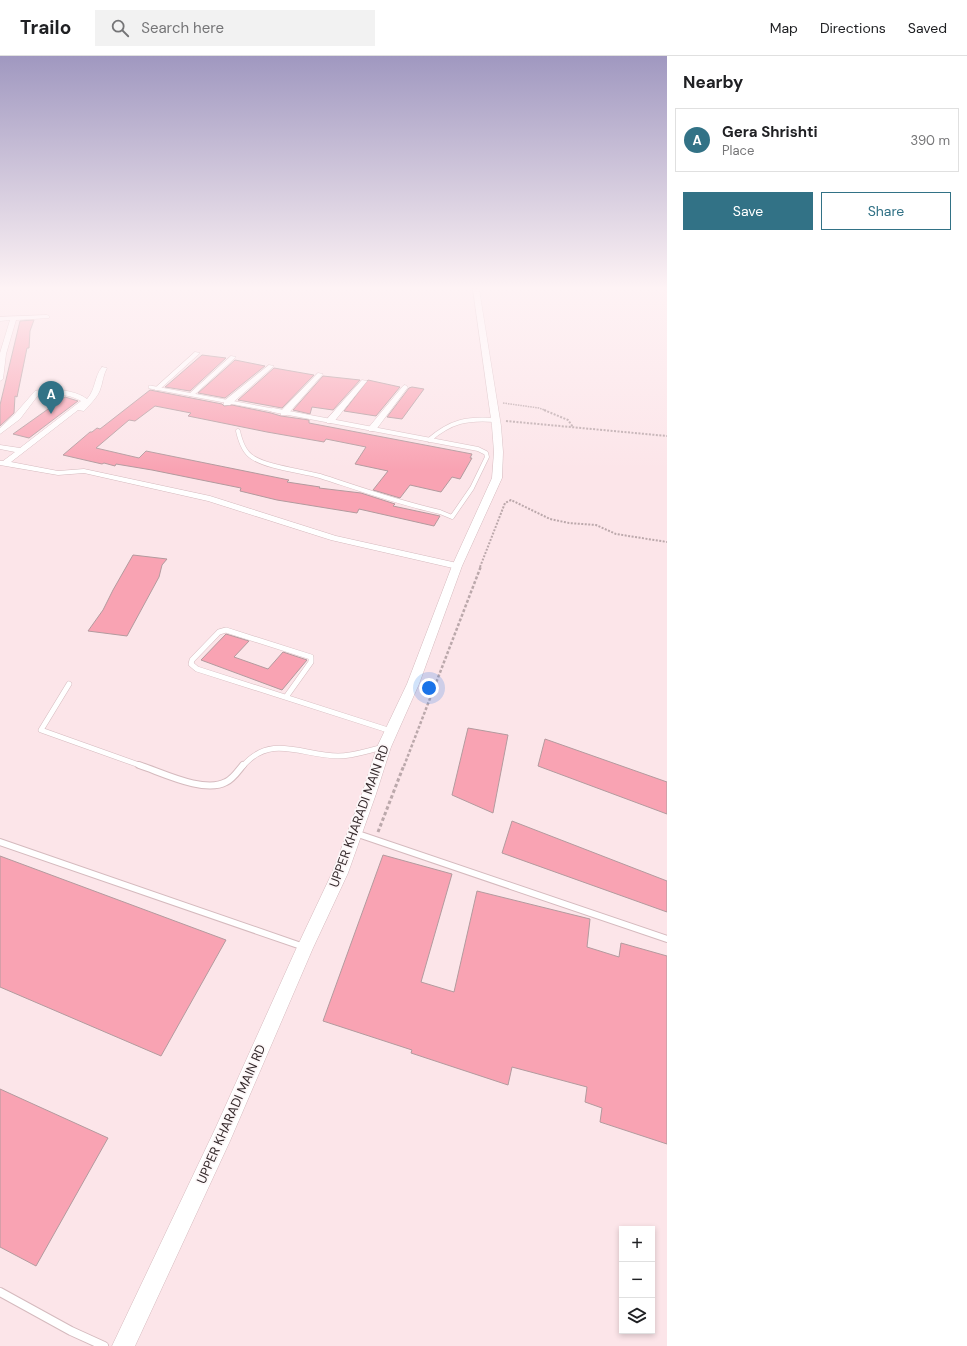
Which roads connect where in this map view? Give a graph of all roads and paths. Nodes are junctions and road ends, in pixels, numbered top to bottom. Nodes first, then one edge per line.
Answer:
1 (4, 349) edge
2 (484, 349) edge
3 (197, 353) dead end
4 (233, 358) dead end
5 (271, 366) dead end
6 (104, 368) dead end
7 (320, 374) dead end
8 (0, 379) edge
9 (364, 381) dead end
10 (404, 387) dead end
11 (153, 388) joint
12 (191, 396) junction
13 (493, 402) junction
14 (227, 403) junction
15 (284, 413) junction
16 (496, 420) junction
17 (330, 421) junction
18 (574, 427) junction
19 (372, 429) junction
20 (238, 431) dead end
21 (0, 432) edge
22 (667, 436) edge
23 (429, 440) junction
24 (0, 447) edge
25 (20, 450) junction
26 (5, 464) edge
27 (667, 542) edge
28 (458, 566) junction
29 (69, 684) dead end
30 (286, 697) junction
31 (392, 731) junction
32 (384, 747) junction
33 (355, 833) junction
34 (375, 840) junction
35 (0, 842) edge
36 (667, 939) edge
37 (305, 947) junction
38 (0, 1292) edge
39 (104, 1346) edge
40 (123, 1346) edge

1 - 8 street
2 - 13 street, UPPER KHARADI MAIN RD
3 - 11 street
4 - 12 street
5 - 14 street
6 - 26 street
7 - 15 street
9 - 17 street
10 - 19 street
11 - 12 lane
12 - 14 lane
13 - 16 street, UPPER KHARADI MAIN RD
13 - 18 path
14 - 15 lane
15 - 17 lane
16 - 18 path
16 - 23 lane
16 - 28 street, UPPER KHARADI MAIN RD
17 - 19 lane
18 - 22 path
19 - 23 lane
20 - 23 lane
21 - 25 street
24 - 25 street
25 - 26 street
26 - 28 street
27 - 34 path
28 - 31 street, UPPER KHARADI MAIN RD
29 - 32 lane
30 - 30 lane
30 - 31 lane
31 - 32 street, UPPER KHARADI MAIN RD
32 - 33 street, UPPER KHARADI MAIN RD
33 - 34 lane
33 - 37 street, UPPER KHARADI MAIN RD
34 - 36 lane
35 - 37 lane
37 - 40 street, UPPER KHARADI MAIN RD
38 - 39 lane

